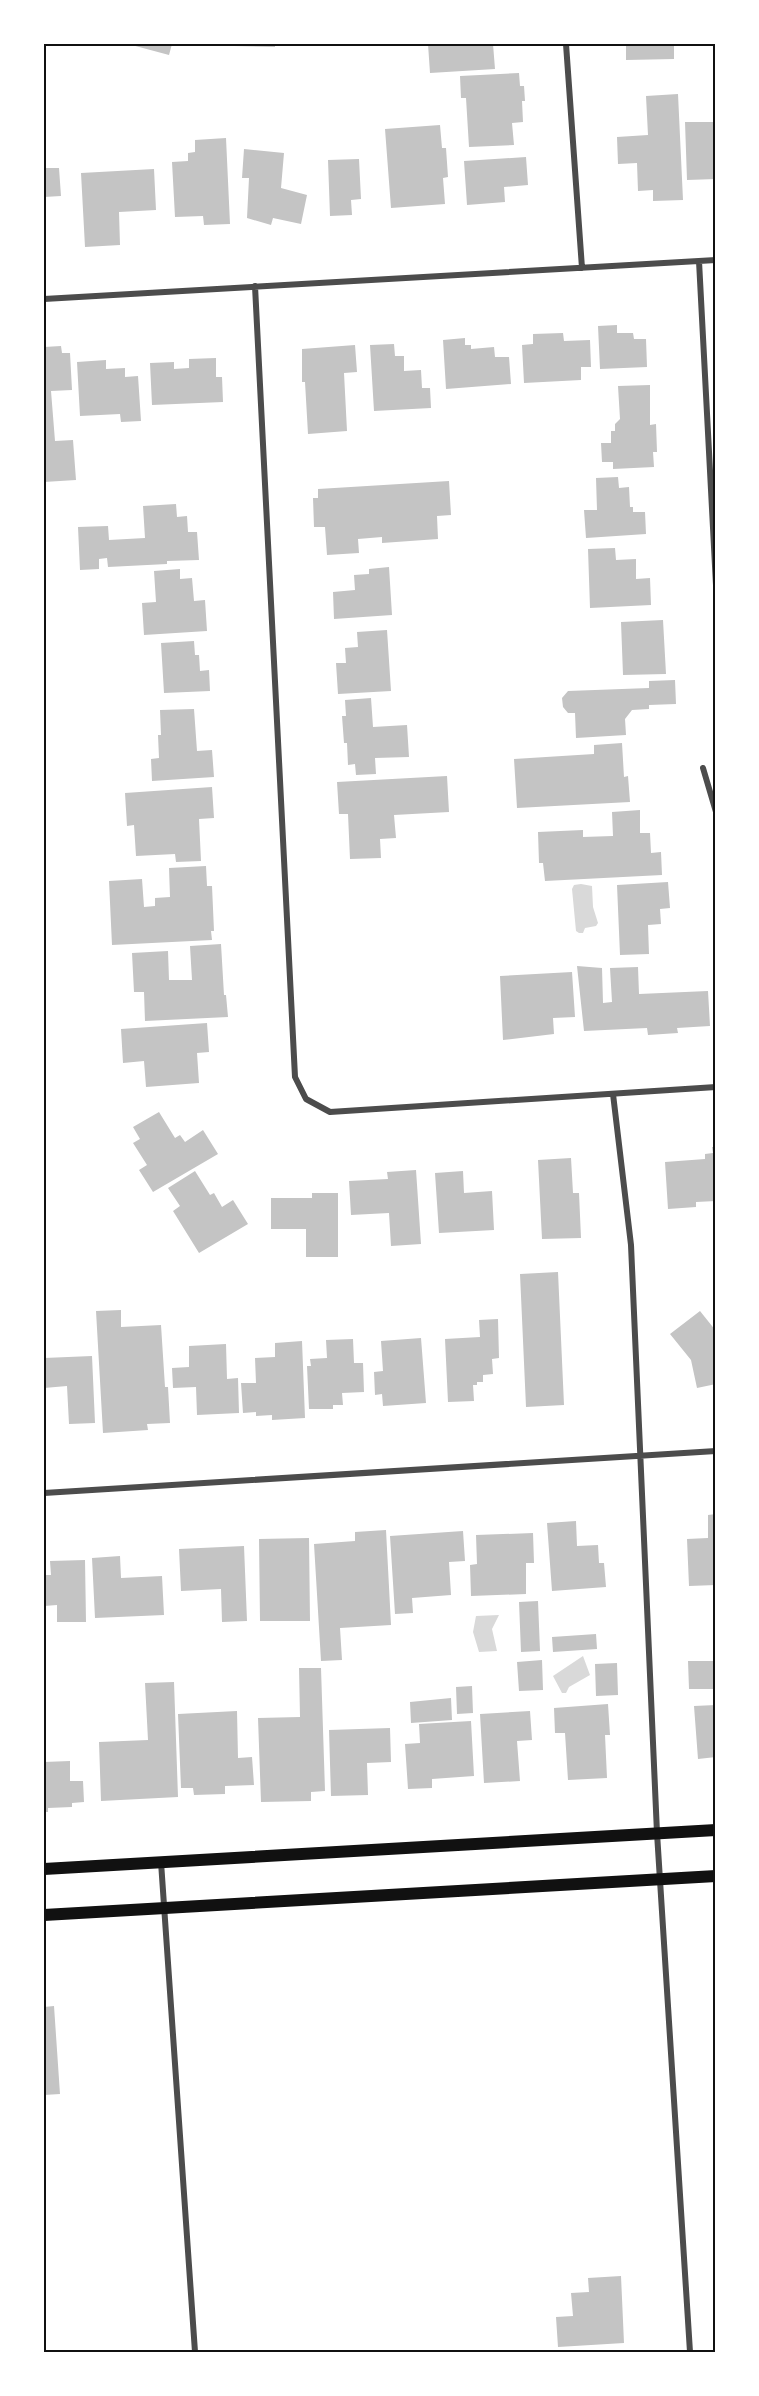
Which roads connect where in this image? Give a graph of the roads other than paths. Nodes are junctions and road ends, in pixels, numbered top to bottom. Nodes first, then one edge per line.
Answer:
1 (566, 44) edge
2 (716, 260) edge
3 (699, 261) junction
4 (582, 268) junction
5 (255, 286) junction
6 (44, 299) edge
7 (716, 585) edge
8 (703, 768) dead end
9 (716, 812) edge
10 (716, 1087) edge
11 (613, 1094) junction
12 (716, 1451) edge
13 (639, 1456) junction
14 (44, 1493) edge
15 (716, 1830) edge
16 (657, 1833) junction
17 (161, 1860) junction
18 (44, 1869) edge
19 (716, 1876) edge
20 (661, 1879) junction
21 (164, 1908) junction
22 (44, 1915) edge
23 (195, 2352) edge
24 (690, 2352) edge

1 - 4 street
2 - 3 street
3 - 4 street
3 - 7 street
4 - 5 street
5 - 6 street
5 - 11 street
8 - 9 street
10 - 11 street
11 - 13 street
12 - 13 street
13 - 14 street
13 - 16 street
15 - 16 main road
16 - 17 main road
16 - 20 street
17 - 18 main road
17 - 21 street
19 - 20 main road
20 - 21 main road
20 - 24 street
21 - 22 main road
21 - 23 street

